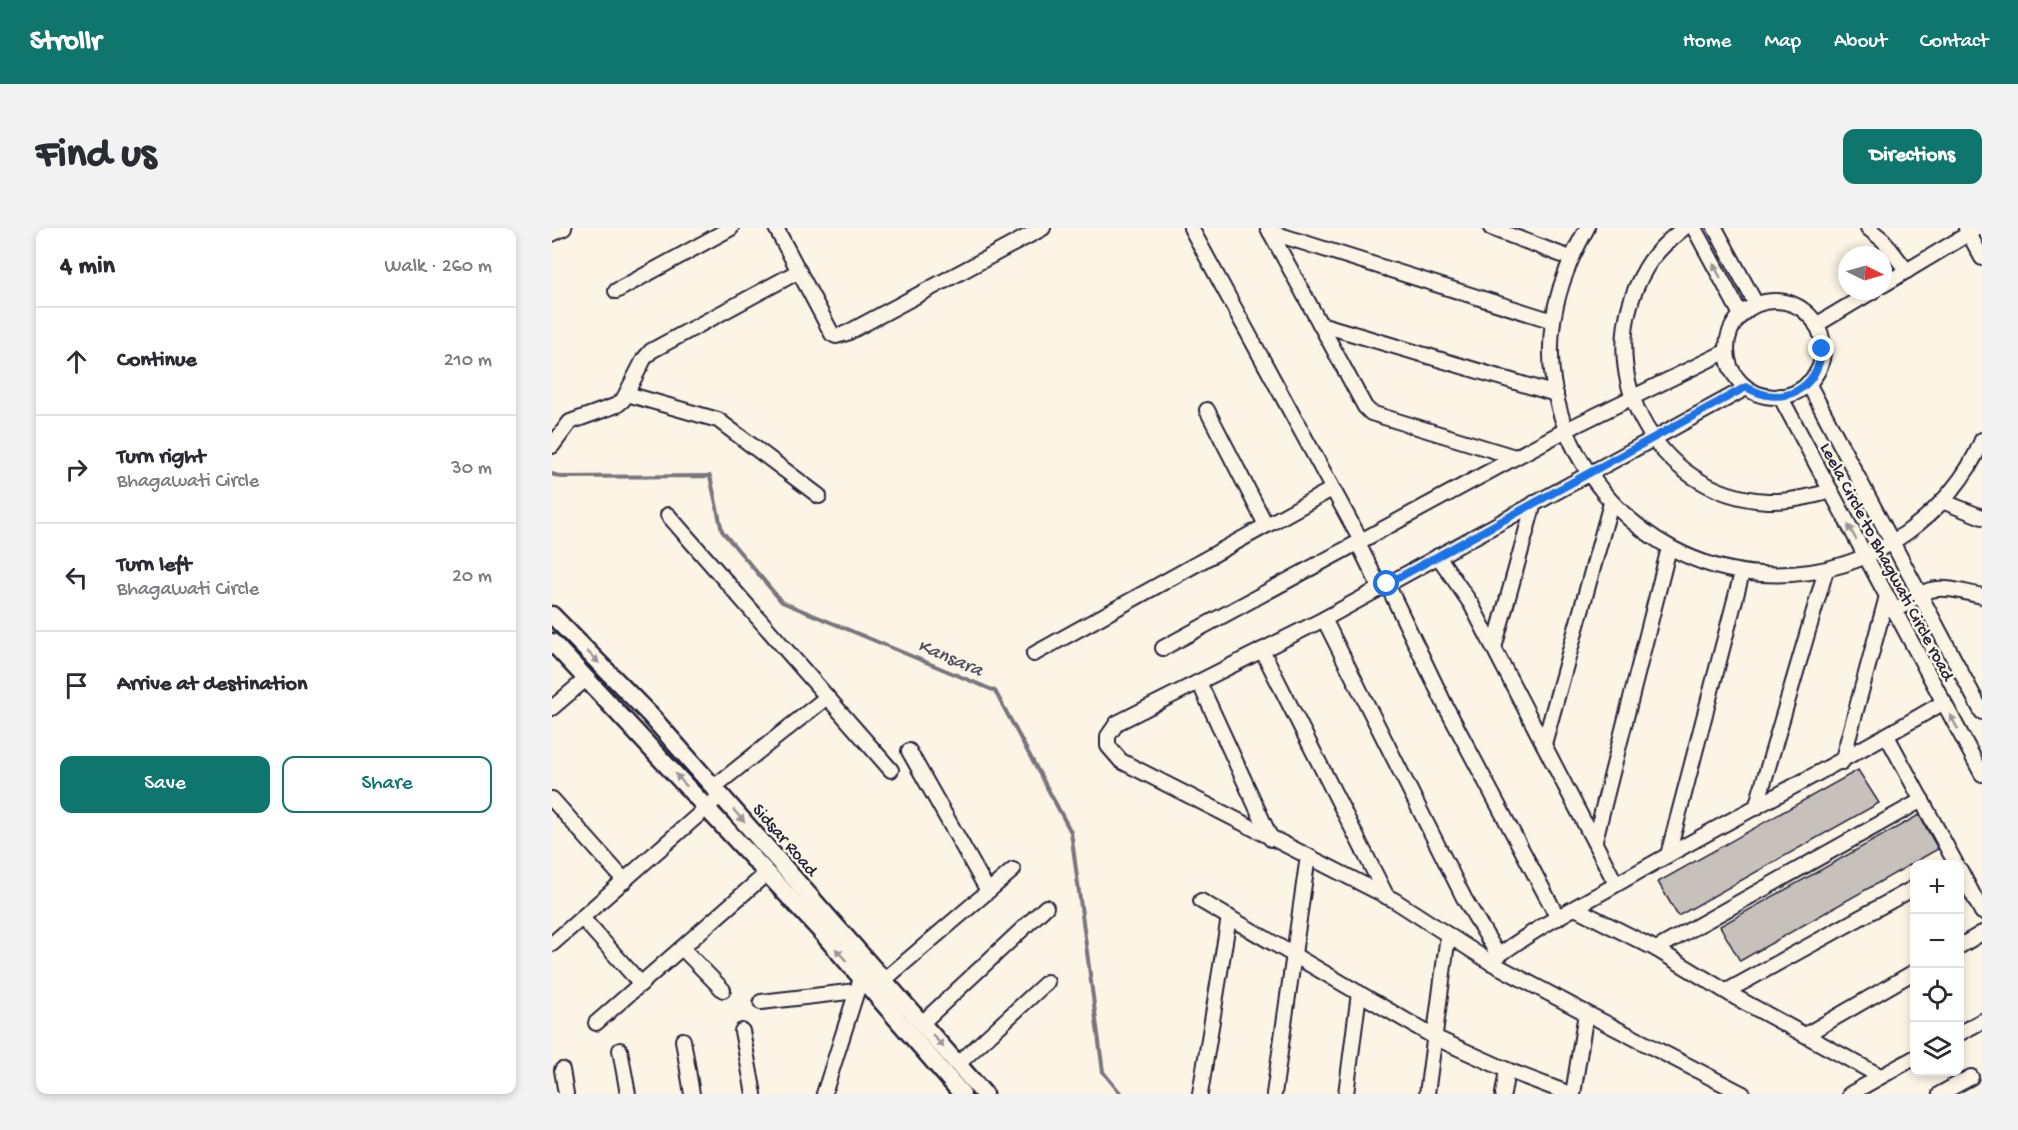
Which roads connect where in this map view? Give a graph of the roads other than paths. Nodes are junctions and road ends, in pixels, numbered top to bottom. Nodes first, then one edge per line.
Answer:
1 (564, 228) edge
2 (731, 228) edge
3 (776, 228) edge
4 (1043, 228) edge
5 (1191, 228) edge
6 (1491, 228) edge
7 (1587, 228) edge
8 (1684, 228) edge
9 (1694, 228) edge
10 (1715, 228) edge
11 (1868, 228) edge
12 (1269, 230) edge
13 (1971, 230) edge
14 (552, 234) edge
15 (1570, 258) junction
16 (1982, 258) edge
17 (799, 271) junction
18 (1907, 271) junction
19 (1892, 280) edge
20 (616, 291) dead end
21 (1858, 300) edge
22 (1756, 304) junction
23 (1741, 315) junction
24 (1553, 321) junction
25 (1320, 324) junction
26 (1816, 325) junction
27 (1727, 351) junction
28 (1808, 383) junction
29 (1746, 387) junction
30 (627, 394) junction
31 (1556, 394) junction
32 (1780, 396) junction
33 (1632, 398) junction
34 (1207, 410) dead end
35 (1566, 430) junction
36 (555, 437) edge
37 (1652, 438) junction
38 (1981, 443) edge
39 (1515, 457) junction
40 (1588, 473) junction
41 (1332, 489) junction
42 (1831, 491) junction
43 (819, 496) dead end
44 (1942, 501) junction
45 (1534, 503) junction
46 (1611, 503) junction
47 (668, 515) dead end
48 (1982, 517) edge
49 (1266, 525) junction
50 (1359, 542) junction
51 (1892, 543) junction
52 (1670, 548) junction
53 (1438, 556) junction
54 (1866, 557) junction
55 (1826, 570) junction
56 (1742, 573) junction
57 (1384, 586) junction
58 (1919, 593) junction
59 (1887, 596) junction
60 (1982, 597) edge
61 (1895, 612) junction
62 (552, 615) edge
63 (1324, 619) junction
64 (552, 642) edge
65 (1163, 648) dead end
66 (1494, 648) junction
67 (1262, 650) junction
68 (1034, 654) dead end
69 (586, 679) junction
70 (1199, 682) junction
71 (827, 697) junction
72 (1944, 702) junction
73 (552, 708) edge
74 (1982, 712) edge
75 (1887, 736) junction
76 (1544, 744) junction
77 (909, 751) dead end
78 (1842, 762) junction
79 (891, 770) dead end
80 (1982, 774) edge
81 (718, 791) junction
82 (552, 799) edge
83 (1922, 800) junction
84 (1756, 808) junction
85 (707, 809) junction
86 (1271, 839) junction
87 (1595, 840) junction
88 (1668, 855) junction
89 (1308, 856) junction
90 (1954, 860) edge
91 (1013, 870) dead end
92 (767, 873) junction
93 (1964, 879) edge
94 (625, 881) junction
95 (1616, 884) junction
96 (1910, 890) edge
97 (988, 891) junction
98 (1387, 897) junction
99 (1201, 901) dead end
100 (1046, 907) dead end
101 (1575, 908) junction
102 (1982, 912) edge
103 (1228, 917) junction
104 (582, 918) junction
105 (1558, 918) junction
106 (1982, 933) edge
107 (1448, 935) junction
108 (1964, 943) edge
109 (552, 944) edge
110 (682, 948) junction
111 (1656, 949) junction
112 (1294, 955) junction
113 (1494, 958) junction
114 (1910, 974) edge
115 (1047, 982) dead end
116 (641, 984) junction
117 (868, 985) junction
118 (723, 990) dead end
119 (1727, 991) junction
120 (1359, 993) junction
121 (760, 1002) dead end
122 (1586, 1013) junction
123 (1982, 1021) edge
124 (596, 1023) dead end
125 (922, 1023) junction
126 (742, 1031) dead end
127 (1964, 1031) edge
128 (1807, 1034) junction
129 (1436, 1038) junction
130 (683, 1040) dead end
131 (620, 1050) dead end
132 (1910, 1060) edge
133 (958, 1064) junction
134 (562, 1070) dead end
135 (1507, 1070) junction
136 (1880, 1076) junction
137 (1971, 1077) dead end
138 (1722, 1088) edge
139 (566, 1094) edge
140 (628, 1094) edge
141 (692, 1094) edge
142 (754, 1094) edge
143 (824, 1094) edge
144 (962, 1094) edge
145 (984, 1094) edge
146 (1200, 1094) edge
147 (1274, 1094) edge
148 (1346, 1094) edge
149 (1426, 1094) edge
150 (1503, 1094) edge
151 (1572, 1094) edge
152 (1743, 1094) edge
153 (1850, 1094) edge
154 (1940, 1094) edge

1 - 14 street
2 - 20 street
3 - 17 street
4 - 17 street
5 - 41 street
6 - 15 street
7 - 15 street
8 - 33 street
23 -> 9 street
10 - 22 street
11 - 18 street
12 - 24 street
12 - 25 street
13 - 16 street
13 - 18 street
15 - 24 street
17 - 30 street
18 - 19 street
21 - 26 street
22 - 23 street
22 - 26 street
23 - 27 street
24 - 31 street
25 - 31 street
25 - 39 street
26 - 28 street
27 - 29 street
27 - 33 street
28 - 32 street
28 - 51 street, Leela Circle to Bhagwati Circle road
29 - 32 street
29 - 37 street
30 - 36 street
30 - 43 street
31 - 35 street
32 - 42 street, Leela Circle to Bhagwati Circle road
33 - 35 street
33 - 37 street
34 - 49 street
35 - 39 street
35 - 40 street
37 - 40 street
37 - 42 street
38 - 44 street
39 - 50 street
40 - 45 street
40 - 46 street
41 - 49 street
41 - 50 street
54 -> 42 street, Leela Circle to Bhagwati Circle road
44 - 48 street
44 - 51 street
45 - 53 street
45 - 66 street
46 - 52 street
46 - 76 street
47 - 71 street
49 - 68 street
50 - 57 street
50 - 65 street
51 - 54 street
51 - 58 street, Leela Circle to Bhagwati Circle road
52 - 56 street
52 - 87 street
53 - 57 street
53 - 66 street
54 - 55 street
54 - 59 street, Leela Circle to Bhagwati Circle road
55 - 56 street
55 - 84 street
56 - 88 street
57 - 63 street
57 - 105 street
58 - 60 street
58 - 61 street
58 - 74 street, Leela Circle to Bhagwati Circle road
59 - 61 street, Leela Circle to Bhagwati Circle road
59 - 78 street
61 - 72 street, Leela Circle to Bhagwati Circle road
62 -> 81 main road, Sidsar Road
63 - 67 street
63 - 113 street
64 - 69 main road, Sidsar Road
66 - 76 street
67 - 70 street
67 - 98 street
69 - 73 street
85 -> 69 main road, Sidsar Road
70 - 86 street
70 - 86 street
71 - 79 street
71 - 81 street
72 - 75 street
80 -> 72 street, Leela Circle to Bhagwati Circle road
75 - 78 street
75 - 83 street
76 - 87 street
77 - 97 street
78 - 84 street
81 - 85 street
81 -> 117 main road, Sidsar Road
82 - 94 street
83 - 90 street
83 - 111 street
84 - 88 street
85 - 92 main road, Sidsar Road
85 - 94 street
86 - 89 street
87 - 95 street
88 - 95 street
89 - 98 street
89 - 112 street
91 - 97 street
92 - 110 street
117 -> 92 main road, Sidsar Road
93 - 102 street
94 - 104 street
95 - 101 street
96 - 119 street
97 - 117 street
98 - 107 street
99 - 103 street
100 - 125 street
101 - 105 street
101 - 111 street
103 - 112 street
103 - 146 street
104 - 109 street
104 - 116 street
105 - 113 street
106 - 108 street
107 - 113 street
107 - 129 street
110 - 116 street
110 - 118 street
111 - 119 street
112 - 120 street
112 - 147 street
113 - 122 street
114 - 128 street
115 - 133 street
116 - 124 street
117 - 121 street
117 - 125 main road, Sidsar Road
117 - 143 street
117 - 144 main road, Sidsar Road
119 - 128 street
120 - 129 street
120 - 148 street
122 - 138 street
122 - 151 street
123 - 127 street
125 -> 133 main road, Sidsar Road
126 - 142 street
128 - 136 street
129 - 135 street
129 - 149 street
130 - 141 street
131 - 140 street
132 - 136 street
133 - 145 main road, Sidsar Road
134 - 139 street
135 - 150 street
135 - 151 street
136 - 153 street
137 - 154 street
138 - 152 street

